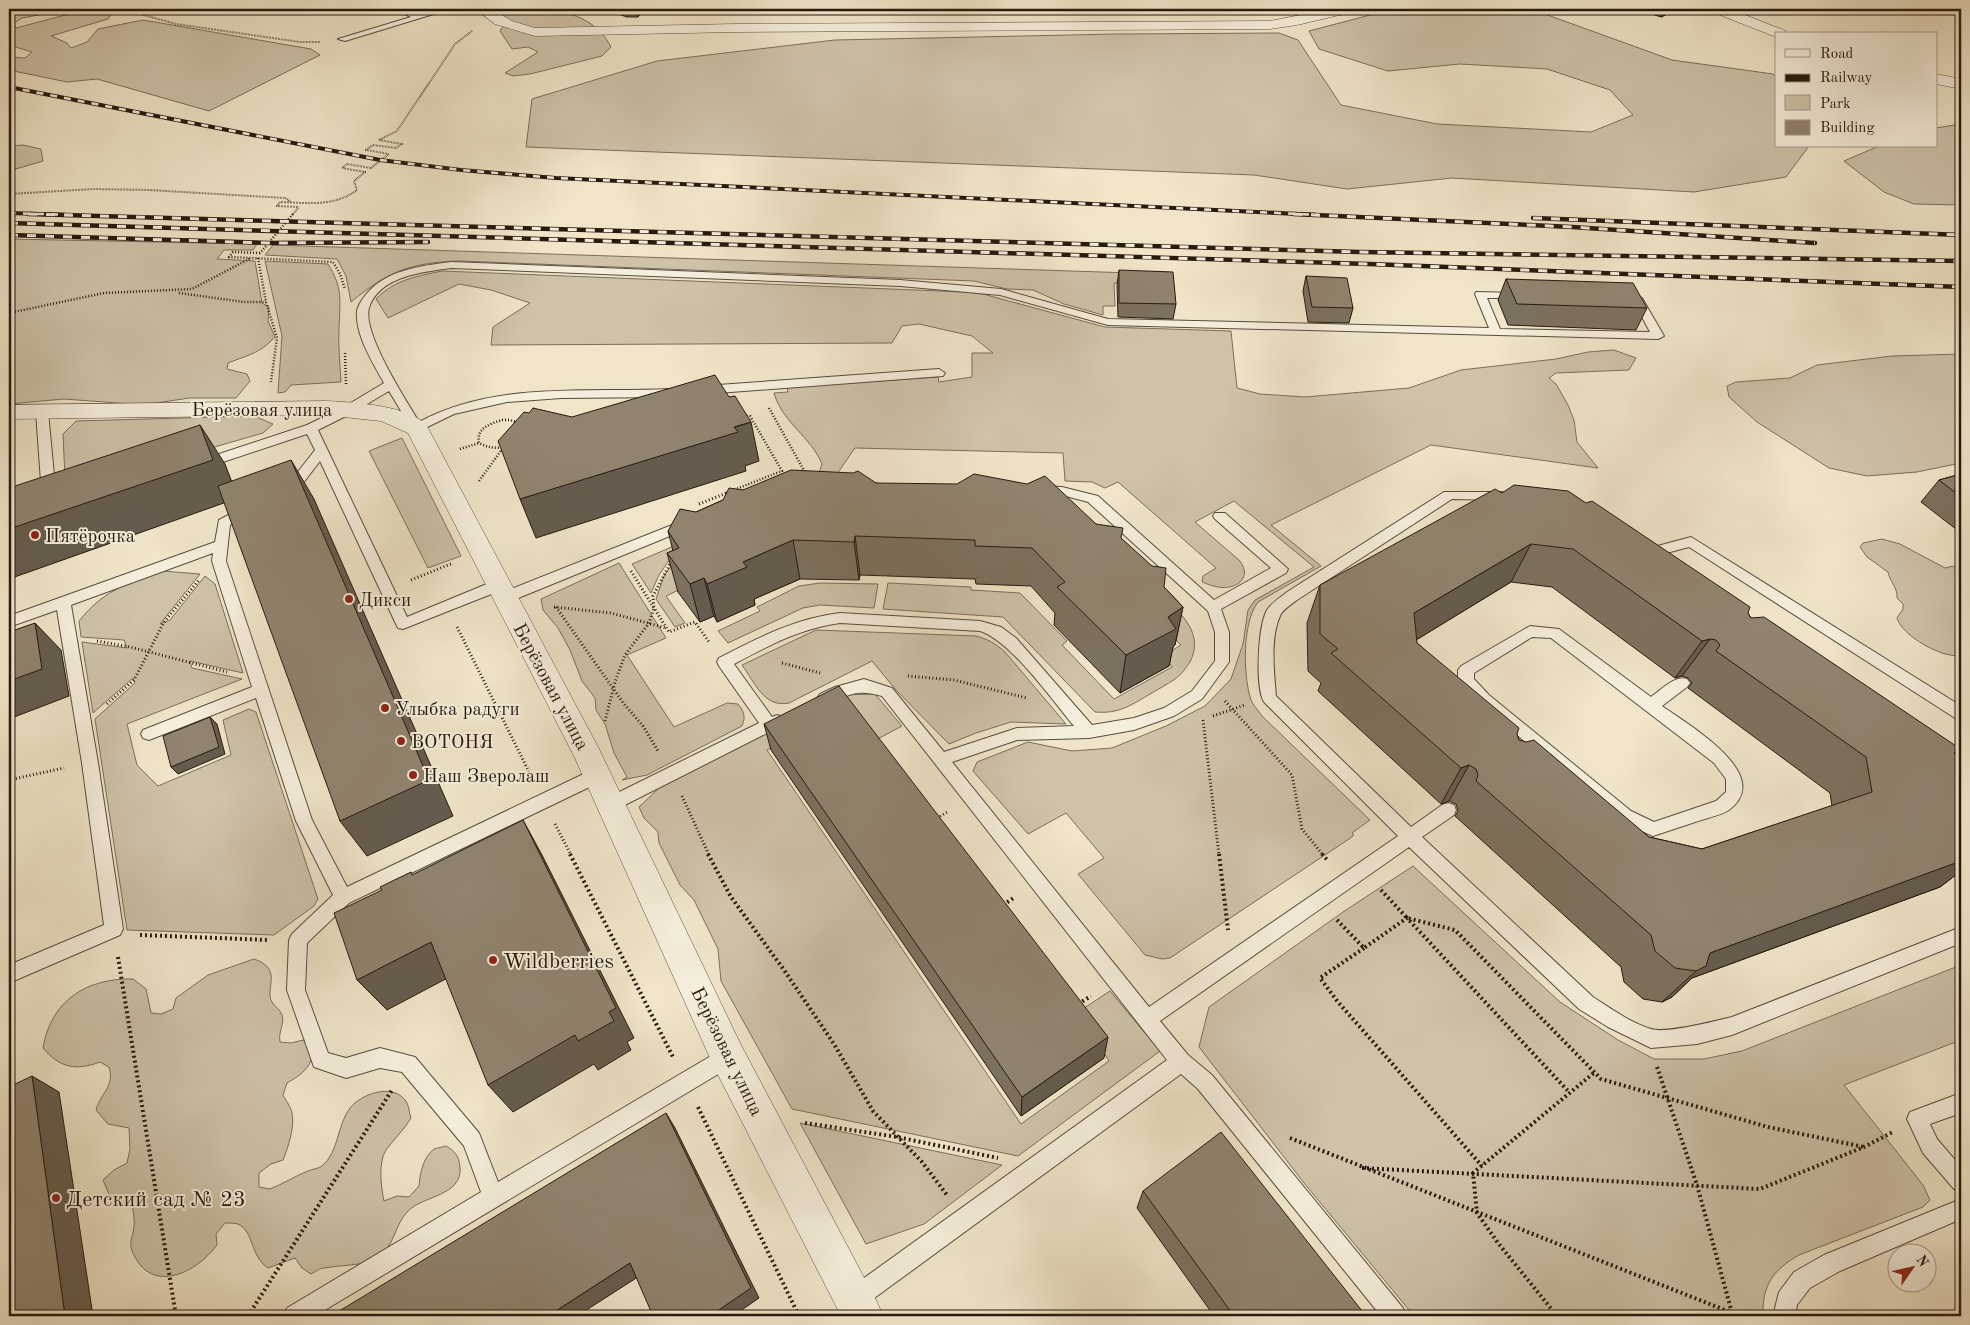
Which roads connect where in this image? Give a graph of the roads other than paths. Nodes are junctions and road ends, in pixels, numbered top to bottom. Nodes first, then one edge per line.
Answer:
1 (398, 9) edge
2 (446, 9) edge
3 (1146, 9) edge
4 (1348, 9) edge
5 (1725, 12) dead end
6 (487, 13) edge
7 (419, 17) junction
8 (1151, 25) junction
9 (1776, 32) edge
10 (342, 39) road end
11 (1938, 79) edge
12 (1961, 84) edge
13 (1530, 296) edge
14 (1618, 299) edge
15 (1496, 332) junction
16 (939, 373) dead end
17 (392, 384) junction
18 (348, 410) junction
19 (9, 412) edge
20 (42, 412) junction
21 (311, 428) junction
22 (417, 428) junction
23 (322, 449) junction
24 (190, 468) edge
25 (1024, 490) edge
26 (274, 499) edge
27 (1520, 500) edge
28 (50, 506) edge
29 (257, 506) edge
30 (696, 513) edge
31 (1220, 516) dead end
32 (220, 553) junction
33 (1646, 568) edge
34 (510, 591) junction
35 (63, 603) junction
36 (1213, 607) junction
37 (9, 622) edge
38 (1682, 683) dead end
39 (258, 684) junction
40 (813, 704) edge
41 (1650, 706) junction
42 (1961, 714) edge
43 (787, 716) edge
44 (770, 725) junction
45 (1089, 732) junction
46 (149, 734) dead end
47 (1539, 746) junction
48 (1526, 756) edge
49 (940, 760) junction
50 (593, 765) junction
51 (611, 804) junction
52 (1448, 810) dead end
53 (1409, 836) junction
54 (343, 897) junction
55 (1961, 935) edge
56 (9, 974) edge
57 (1148, 1019) junction
58 (728, 1057) junction
59 (1181, 1062) junction
60 (1961, 1103) edge
61 (1961, 1182) edge
62 (493, 1197) junction
63 (1961, 1209) edge
64 (858, 1308) edge
65 (295, 1316) edge
66 (1395, 1316) edge
67 (1784, 1316) edge

1 - 7 lane
2 - 7 lane
3 - 8 street
4 - 8 street
5 - 9 street
6 - 8 street
7 - 10 lane
11 - 12 street
13 - 15 lane
14 - 15 lane
15 - 17 lane
16 - 22 lane
17 - 18 lane
17 - 22 lane
18 - 20 street, Берёзовая улица
18 - 21 lane
18 - 22 street, Берёзовая улица
19 - 20 street, Берёзовая улица
20 - 28 lane
21 - 23 lane
21 - 24 lane
22 - 34 street, Берёзовая улица
23 - 26 lane
23 - 34 lane
25 - 36 lane
27 - 53 lane
29 - 32 lane
30 - 34 lane
31 - 36 lane
32 - 35 lane
32 - 39 lane
33 - 42 lane
34 - 50 street, Берёзовая улица
35 - 37 lane
35 - 56 lane
36 - 45 lane
38 - 41 lane
39 - 46 lane
39 - 54 lane
40 - 49 lane
41 - 47 lane
41 - 47 lane
43 - 44 lane
44 - 45 lane
44 - 51 lane
45 - 49 lane
47 - 48 lane
49 - 57 lane
50 - 51 street, Берёзовая улица
50 - 54 lane
51 - 58 street, Берёзовая улица
52 - 53 lane
53 - 55 lane
53 - 57 lane
54 - 62 lane
57 - 59 lane
58 - 62 lane
58 - 64 street, Берёзовая улица
59 - 64 lane
59 - 66 lane
60 - 61 lane
62 - 65 lane
63 - 67 lane

